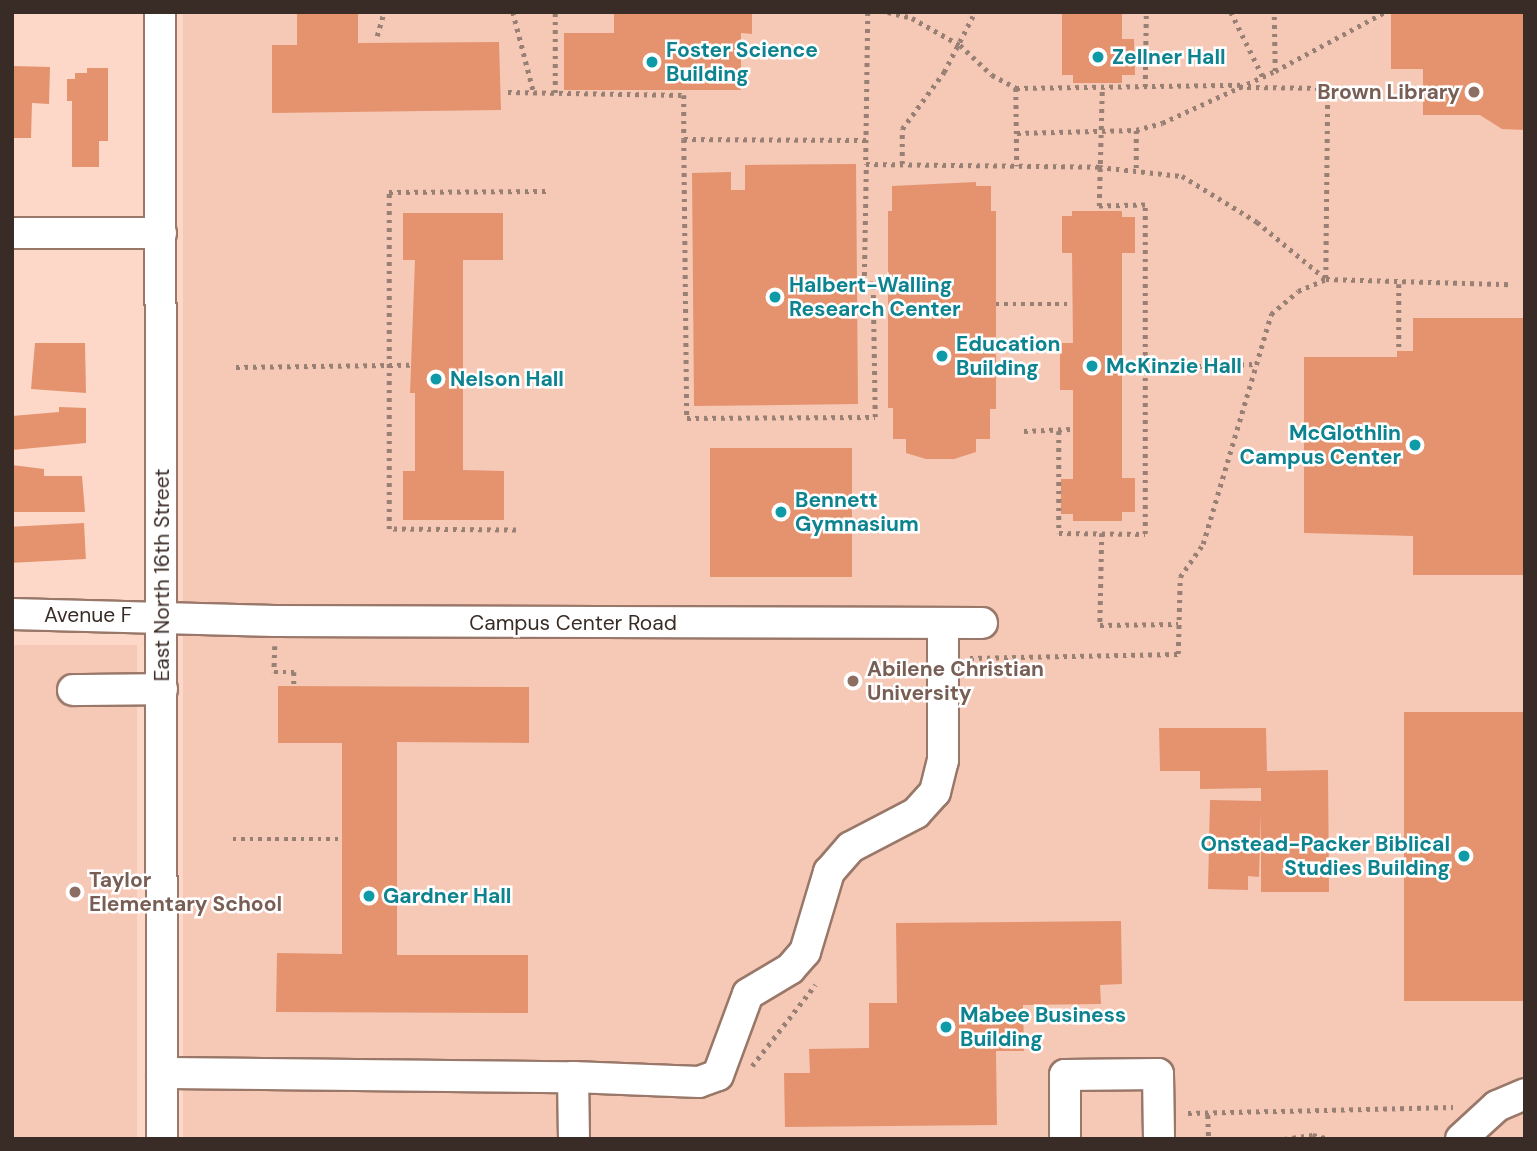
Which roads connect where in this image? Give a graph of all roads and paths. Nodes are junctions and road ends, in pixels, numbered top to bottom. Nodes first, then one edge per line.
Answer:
1 (160, 12) edge
2 (384, 12) edge
3 (513, 12) edge
4 (555, 12) edge
5 (868, 12) edge
6 (888, 12) edge
7 (975, 12) edge
8 (1146, 12) edge
9 (1231, 12) edge
10 (1274, 12) edge
11 (1385, 12) edge
12 (377, 36) dead end
13 (960, 45) junction
14 (1275, 71) junction
15 (1263, 77) junction
16 (1240, 86) junction
17 (1145, 87) junction
18 (1016, 88) junction
19 (1102, 89) junction
20 (508, 92) dead end
21 (534, 93) junction
22 (555, 93) junction
23 (1136, 130) junction
24 (1017, 133) junction
25 (1100, 134) junction
26 (684, 139) junction
27 (867, 140) junction
28 (866, 164) junction
29 (902, 164) junction
30 (1017, 166) junction
31 (1099, 166) junction
32 (1136, 168) junction
33 (547, 191) dead end
34 (12, 233) edge
35 (161, 233) junction
36 (1326, 279) junction
37 (1399, 284) junction
38 (1510, 284) dead end
39 (996, 304) dead end
40 (1069, 304) dead end
41 (1399, 351) dead end
42 (1254, 364) junction
43 (389, 365) junction
44 (410, 365) dead end
45 (236, 367) dead end
46 (1147, 368) junction
47 (1070, 429) dead end
48 (1024, 431) dead end
49 (1059, 431) junction
50 (516, 530) dead end
51 (1102, 533) junction
52 (12, 614) edge
53 (164, 615) junction
54 (275, 621) junction
55 (943, 623) junction
56 (982, 623) dead end
57 (1178, 624) junction
58 (1177, 641) dead end
59 (294, 686) dead end
60 (162, 689) junction
61 (73, 690) dead end
62 (233, 839) dead end
63 (342, 839) dead end
64 (162, 1073) junction
65 (573, 1077) junction
66 (1525, 1094) edge
67 (1459, 1107) dead end
68 (1188, 1113) dead end
69 (1208, 1115) junction
70 (1313, 1137) edge
71 (162, 1139) edge
72 (573, 1139) edge
73 (1065, 1139) edge
74 (1159, 1139) edge
75 (1209, 1139) edge
76 (1283, 1139) edge
77 (1330, 1139) edge
78 (1461, 1139) edge

1 - 35 street, East North 16th Street
2 - 12 path
3 - 21 path
4 - 22 path
5 - 27 path
6 - 13 path
7 - 13 path
8 - 17 path
9 - 15 path
10 - 14 path
11 - 14 path
13 - 18 path
13 - 29 path
14 - 15 path
15 - 16 path
16 - 17 path
16 - 23 path
16 - 36 path
17 - 19 path
18 - 19 path
18 - 24 path
19 - 25 path
20 - 21 path
21 - 22 path
22 - 26 path
23 - 25 path
23 - 32 path
24 - 25 path
24 - 30 path
25 - 31 path
26 - 27 path
26 - 28 path
27 - 28 path
28 - 29 path
29 - 30 path
30 - 31 path
31 - 32 path
31 - 46 path
32 - 36 path
33 - 43 path
34 - 35 street
35 - 53 street, East North 16th Street
36 - 37 path
36 - 42 path
37 - 38 path
37 - 41 path
39 - 40 path
42 - 46 path
42 - 57 path
43 - 44 path
43 - 45 path
43 - 50 path
46 - 51 path
47 - 49 path
48 - 49 path
49 - 51 path
51 - 57 path
52 - 53 street, Avenue F
53 - 54 street, Campus Center Road
53 - 60 street, East North 16th Street
54 - 55 street, Campus Center Road
54 - 59 path
55 - 56 street, Campus Center Road
55 - 65 street
57 - 58 path
60 - 61 street
60 - 64 street, East North 16th Street
62 - 63 path
64 - 65 street
64 - 71 street, East North 16th Street
65 - 72 street
66 - 78 street
67 - 69 path
68 - 69 path
69 - 75 path
70 - 76 path
70 - 77 path
73 - 74 street

